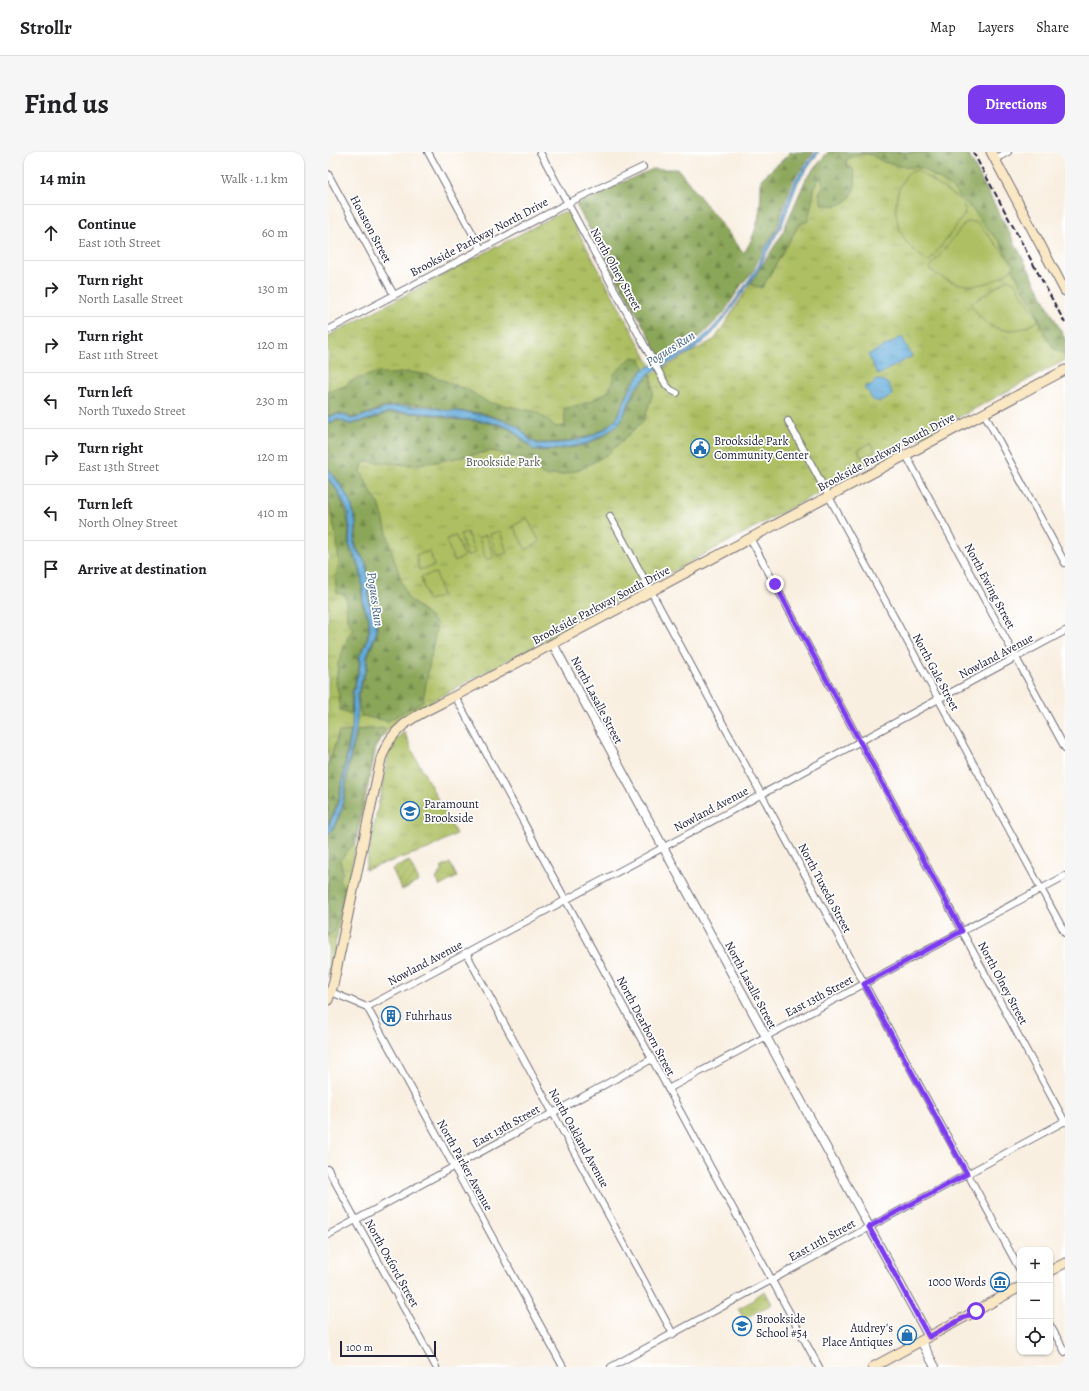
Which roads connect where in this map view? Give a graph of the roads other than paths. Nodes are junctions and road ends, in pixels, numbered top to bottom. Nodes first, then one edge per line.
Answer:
1 (428, 152) edge
2 (540, 152) edge
3 (1008, 152) edge
4 (993, 155) edge
5 (643, 167) dead end
6 (328, 174) edge
7 (568, 203) junction
8 (481, 249) junction
9 (1065, 291) edge
10 (394, 295) junction
11 (328, 330) edge
12 (1065, 370) edge
13 (677, 393) dead end
14 (984, 413) junction
15 (788, 421) dead end
16 (906, 455) junction
17 (829, 496) junction
18 (610, 516) dead end
19 (750, 538) junction
20 (1065, 564) edge
21 (652, 591) junction
22 (1065, 631) edge
23 (553, 644) junction
24 (1016, 657) junction
25 (455, 696) junction
26 (938, 699) junction
27 (860, 741) junction
28 (1065, 748) edge
29 (762, 794) junction
30 (663, 847) junction
31 (1065, 876) edge
32 (1041, 889) junction
33 (566, 900) junction
34 (962, 931) junction
35 (1065, 933) edge
36 (466, 953) junction
37 (864, 984) junction
38 (330, 996) edge
39 (367, 1007) junction
40 (766, 1036) junction
41 (652, 1059) junction
42 (668, 1089) junction
43 (552, 1113) junction
44 (1065, 1122) edge
45 (454, 1167) junction
46 (328, 1169) edge
47 (967, 1174) junction
48 (356, 1220) junction
49 (869, 1227) junction
50 (328, 1235) edge
51 (1065, 1263) edge
52 (1017, 1265) edge
53 (1053, 1269) edge
54 (772, 1280) junction
55 (1017, 1289) edge
56 (1053, 1330) edge
57 (673, 1334) junction
58 (925, 1339) junction
59 (1065, 1352) edge
60 (436, 1367) edge
61 (563, 1367) edge
62 (611, 1367) edge
63 (819, 1367) edge
64 (873, 1367) edge
65 (935, 1367) edge

1 - 8 street
2 - 7 street, North Olney Street
3 - 4 street
4 - 9 main road
5 - 7 street, Brookside Parkway North Drive
6 - 10 street, Houston Street
7 - 8 street, Brookside Parkway North Drive
7 - 13 street, North Olney Street
8 - 10 street, Brookside Parkway North Drive
10 - 11 street, Brookside Parkway North Drive
12 - 14 main road, Brookside Parkway South Drive
14 - 16 main road, Brookside Parkway South Drive
14 - 20 street
15 - 17 street, North Gale Street
16 - 17 main road, Brookside Parkway South Drive
16 - 24 street, North Ewing Street
17 - 19 main road, Brookside Parkway South Drive
17 - 26 street, North Gale Street
18 - 21 street, North Tuxedo Street
19 - 21 main road, Brookside Parkway South Drive
19 - 27 street, North Olney Street
21 - 23 main road, Brookside Parkway South Drive
21 - 29 street, North Tuxedo Street
22 - 24 street, Nowland Avenue
23 - 25 main road, Brookside Parkway South Drive
23 - 30 street, North Lasalle Street
24 - 26 street, Nowland Avenue
24 - 28 street, North Ewing Street
25 - 33 street, North Dearborn Street
25 - 38 main road, Brookside Parkway South Drive
26 - 27 street, Nowland Avenue
26 - 32 street, North Gale Street
27 - 29 street, Nowland Avenue
27 - 34 street, North Olney Street
29 - 30 street, Nowland Avenue
29 - 37 street, North Tuxedo Street
30 - 33 street, Nowland Avenue
30 - 40 street, North Lasalle Street
31 - 32 street, East 13th Street
32 - 34 street, East 13th Street
32 - 35 street, North Gale Street
33 - 36 street, Nowland Avenue
33 - 41 street, North Dearborn Street
34 - 37 street, East 13th Street
34 - 44 street, North Olney Street
36 - 39 street, Nowland Avenue
36 - 43 street, North Oakland Avenue
37 - 40 street, East 13th Street
37 - 47 street, North Tuxedo Street
38 - 39 street
39 - 45 street, North Parker Avenue
40 - 42 street, East 13th Street
40 - 49 street, North Lasalle Street
41 - 42 street, North Dearborn Street
41 - 43 street, East 13th Street
42 - 54 street, North Dearborn Street
43 - 45 street, East 13th Street
43 - 57 street, North Oakland Avenue
44 - 47 street, East 11th Street
45 - 48 street, East 13th Street
45 - 61 street, North Parker Avenue
46 - 48 street, North Oxford Street
47 - 49 street, East 11th Street
47 - 52 street, North Tuxedo Street
48 - 50 street, East 13th Street
48 - 60 street, North Oxford Street
49 - 54 street, East 11th Street
49 - 58 street, North Lasalle Street
51 - 53 main road
54 - 57 street, East 11th Street
54 - 63 street, North Dearborn Street
55 - 58 main road
56 - 59 street
57 - 62 street, East 11th Street
58 - 64 main road
58 - 65 street, North Lasalle Street

